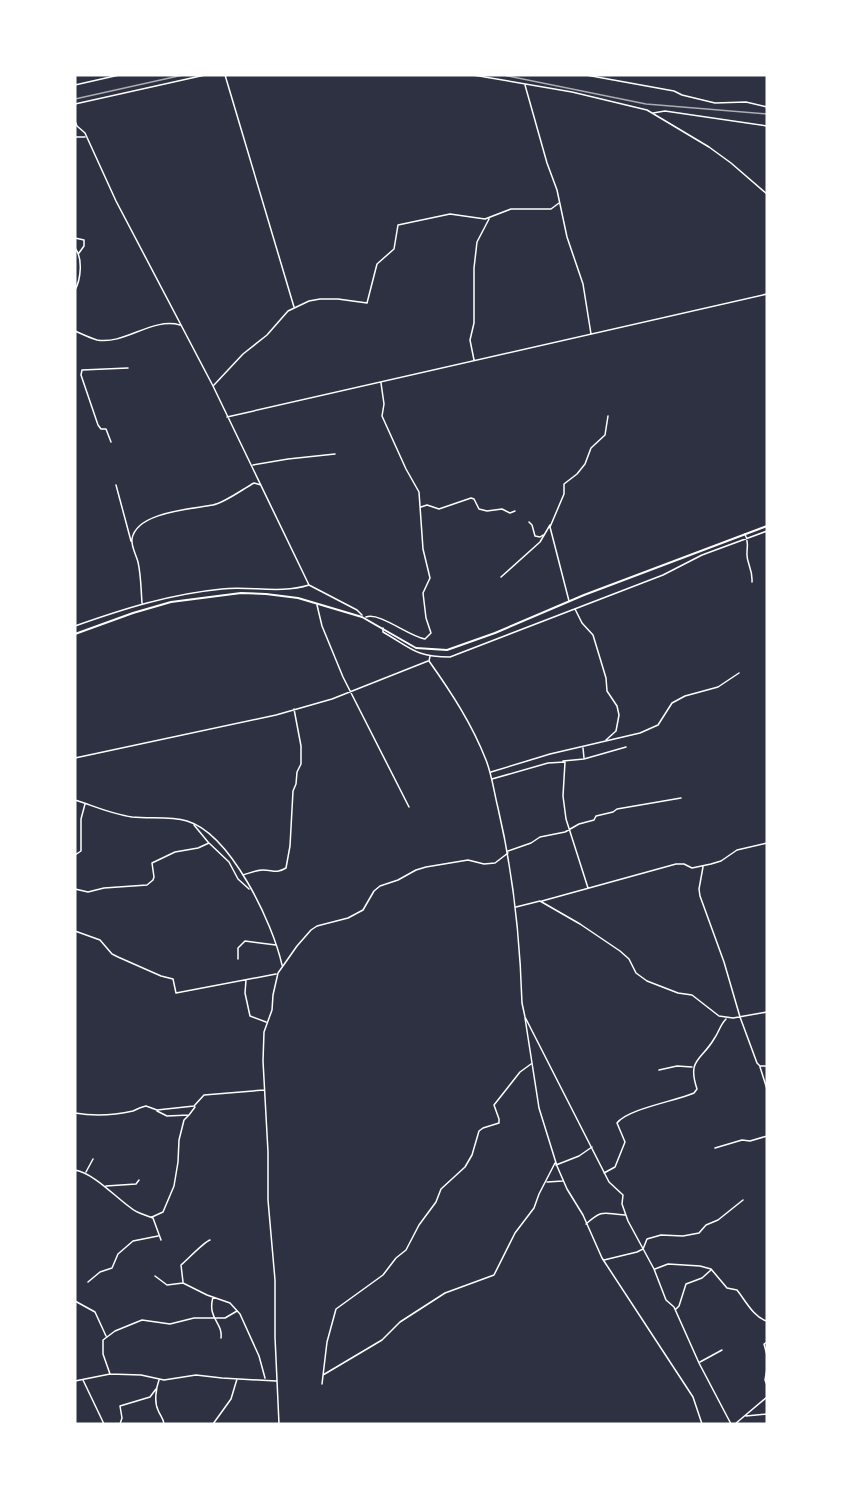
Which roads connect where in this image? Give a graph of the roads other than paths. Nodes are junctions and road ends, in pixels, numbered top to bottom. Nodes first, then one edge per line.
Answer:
1 (119, 75) edge
2 (205, 75) edge
3 (225, 75) edge
4 (473, 75) edge
5 (586, 75) edge
6 (525, 84) junction
7 (75, 85) edge
8 (75, 104) edge
9 (767, 107) edge
10 (652, 113) junction
11 (75, 121) edge
12 (767, 126) edge
13 (75, 137) edge
14 (86, 137) junction
15 (767, 194) edge
16 (559, 203) junction
17 (489, 218) junction
18 (75, 238) edge
19 (75, 248) edge
20 (79, 254) junction
21 (75, 290) edge
22 (767, 294) edge
23 (294, 308) junction
24 (182, 326) junction
25 (75, 331) edge
26 (591, 335) junction
27 (474, 361) junction
28 (128, 368) dead end
29 (380, 382) junction
30 (213, 386) junction
31 (608, 416) dead end
32 (227, 417) junction
33 (111, 442) dead end
34 (335, 454) dead end
35 (252, 465) junction
36 (116, 484) dead end
37 (262, 485) junction
38 (420, 507) junction
39 (515, 511) dead end
40 (529, 522) dead end
41 (550, 524) junction
42 (767, 526) edge
43 (767, 531) edge
44 (546, 534) junction
45 (552, 534) junction
46 (746, 534) junction
47 (747, 538) junction
48 (131, 542) junction
49 (501, 577) dead end
50 (752, 582) dead end
51 (309, 585) junction
52 (569, 602) junction
53 (142, 603) junction
54 (316, 604) junction
55 (574, 609) junction
56 (363, 618) junction
57 (75, 626) edge
58 (384, 628) junction
59 (75, 634) edge
60 (430, 656) junction
61 (429, 661) junction
62 (739, 673) dead end
63 (351, 692) junction
64 (294, 709) junction
65 (604, 741) junction
66 (583, 746) junction
67 (626, 747) dead end
68 (75, 758) edge
69 (584, 759) junction
70 (562, 761) junction
71 (490, 772) junction
72 (491, 779) junction
73 (681, 798) dead end
74 (75, 800) edge
75 (85, 803) junction
76 (409, 807) dead end
77 (193, 824) junction
78 (569, 830) junction
79 (208, 843) junction
80 (767, 843) edge
81 (507, 852) junction
82 (75, 855) edge
83 (704, 866) junction
84 (243, 876) junction
85 (588, 889) junction
86 (75, 890) edge
87 (250, 890) junction
88 (540, 901) junction
89 (516, 907) junction
90 (75, 931) edge
91 (277, 945) junction
92 (238, 959) dead end
93 (282, 966) junction
94 (278, 974) junction
95 (246, 980) junction
96 (767, 1012) edge
97 (525, 1017) junction
98 (740, 1017) junction
99 (727, 1018) junction
100 (267, 1022) junction
101 (531, 1064) junction
102 (760, 1066) junction
103 (767, 1066) edge
104 (693, 1067) junction
105 (659, 1070) dead end
106 (767, 1089) edge
107 (264, 1090) junction
108 (196, 1105) junction
109 (154, 1110) junction
110 (76, 1114) edge
111 (189, 1115) junction
112 (767, 1136) edge
113 (592, 1147) junction
114 (715, 1148) dead end
115 (93, 1159) dead end
116 (556, 1163) junction
117 (75, 1170) edge
118 (85, 1173) junction
119 (604, 1173) junction
120 (139, 1180) dead end
121 (563, 1181) junction
122 (544, 1184) junction
123 (105, 1186) junction
124 (743, 1200) dead end
125 (625, 1215) junction
126 (151, 1217) junction
127 (586, 1224) junction
128 (159, 1236) junction
129 (160, 1240) dead end
130 (210, 1240) dead end
131 (643, 1249) junction
132 (603, 1260) junction
133 (652, 1266) junction
134 (657, 1267) junction
135 (654, 1269) junction
136 (711, 1269) junction
137 (155, 1275) dead end
138 (88, 1282) dead end
139 (183, 1283) junction
140 (213, 1297) junction
141 (75, 1301) edge
142 (675, 1310) junction
143 (237, 1311) junction
144 (214, 1319) junction
145 (767, 1321) edge
146 (106, 1336) junction
147 (221, 1338) dead end
148 (767, 1342) edge
149 (722, 1350) dead end
150 (767, 1355) edge
151 (699, 1363) junction
152 (767, 1369) edge
153 (110, 1374) junction
154 (322, 1376) junction
155 (237, 1378) junction
156 (82, 1379) junction
157 (159, 1379) junction
158 (75, 1380) edge
159 (265, 1380) junction
160 (276, 1381) junction
161 (321, 1384) dead end
162 (767, 1385) edge
163 (156, 1389) junction
164 (767, 1397) edge
165 (767, 1414) edge
166 (745, 1416) junction
167 (104, 1424) edge
168 (120, 1424) edge
169 (164, 1424) edge
170 (213, 1424) edge
171 (279, 1424) edge
172 (702, 1424) edge
173 (731, 1424) edge
174 (735, 1424) edge

1 - 7 street
2 - 8 street
3 - 23 street
4 - 6 street
5 - 9 street
6 - 10 street
6 - 16 street
10 - 12 street
10 - 15 street
11 - 14 street
13 - 14 street
14 - 24 street
16 - 17 street
16 - 26 street
17 - 23 street
17 - 27 street
18 - 20 street
19 - 20 street
20 - 21 street
22 - 26 street
23 - 30 street
24 - 25 street
24 - 30 street
26 - 27 street
27 - 29 street
28 - 33 street
29 - 32 street
29 - 38 street
30 - 32 street
31 - 41 street
32 - 35 street
34 - 35 street
35 - 37 street
36 - 48 street
37 - 48 street
37 - 51 street
38 - 39 street
38 - 56 street
40 - 44 street
41 - 44 street
41 - 45 street
42 - 46 street
43 - 47 street
44 - 45 street
44 - 49 street
45 - 52 street
46 - 47 street
46 - 52 street
47 - 50 street
47 - 55 street
48 - 53 street
51 - 53 street
51 - 56 street
52 - 58 street
53 - 57 street
54 - 56 street
54 - 59 street
54 - 63 street
55 - 60 street
55 - 65 street
56 - 58 street
58 - 60 street
60 - 61 street
61 - 63 street
61 - 71 street
62 - 65 street
63 - 64 street
63 - 76 street
64 - 68 street
64 - 84 street
65 - 66 street
66 - 69 street
66 - 71 street
67 - 69 street
69 - 70 street
70 - 72 street
70 - 78 street
71 - 72 street
72 - 81 street
73 - 78 street
74 - 75 street
75 - 77 street
75 - 82 street
77 - 79 street
77 - 84 street
78 - 81 street
78 - 85 street
79 - 86 street
79 - 87 street
80 - 83 street
81 - 89 street
81 - 93 street
83 - 85 street
83 - 98 street
84 - 87 street
85 - 88 street
87 - 91 street
88 - 89 street
88 - 99 street
89 - 97 street
90 - 95 street
91 - 92 street
91 - 93 street
93 - 94 street
94 - 95 street
94 - 100 street
95 - 100 street
96 - 98 street
97 - 101 street
97 - 113 street
98 - 99 street
98 - 102 street
99 - 104 street
100 - 107 street
101 - 116 street
101 - 154 street
102 - 103 street
102 - 106 street
104 - 105 street
104 - 119 street
107 - 108 street
107 - 160 street
108 - 109 street
108 - 111 street
109 - 110 street
109 - 111 street
111 - 126 street
112 - 114 street
113 - 116 street
113 - 119 street
115 - 118 street
116 - 121 street
116 - 122 street
117 - 118 street
118 - 123 street
119 - 125 street
120 - 123 street
121 - 122 street
121 - 127 street
122 - 154 street
123 - 126 street
124 - 131 street
125 - 127 street
125 - 131 street
126 - 128 street
127 - 132 street
128 - 129 street
128 - 138 street
130 - 139 street
131 - 132 street
131 - 133 street
132 - 172 street
133 - 134 street
133 - 135 street
134 - 135 street
134 - 136 street
135 - 142 street
136 - 142 street
136 - 145 street
137 - 139 street
139 - 140 street
140 - 143 street
140 - 144 street
141 - 146 street
142 - 151 street
143 - 144 street
143 - 159 street
144 - 146 street
144 - 147 street
146 - 153 street
148 - 150 street
149 - 151 street
151 - 173 street
152 - 162 street
153 - 156 street
153 - 157 street
154 - 161 street
155 - 157 street
155 - 159 street
155 - 170 street
156 - 158 street
156 - 167 street
157 - 163 street
159 - 160 street
160 - 171 street
163 - 168 street
163 - 169 street
164 - 166 street
165 - 166 street
166 - 174 street

